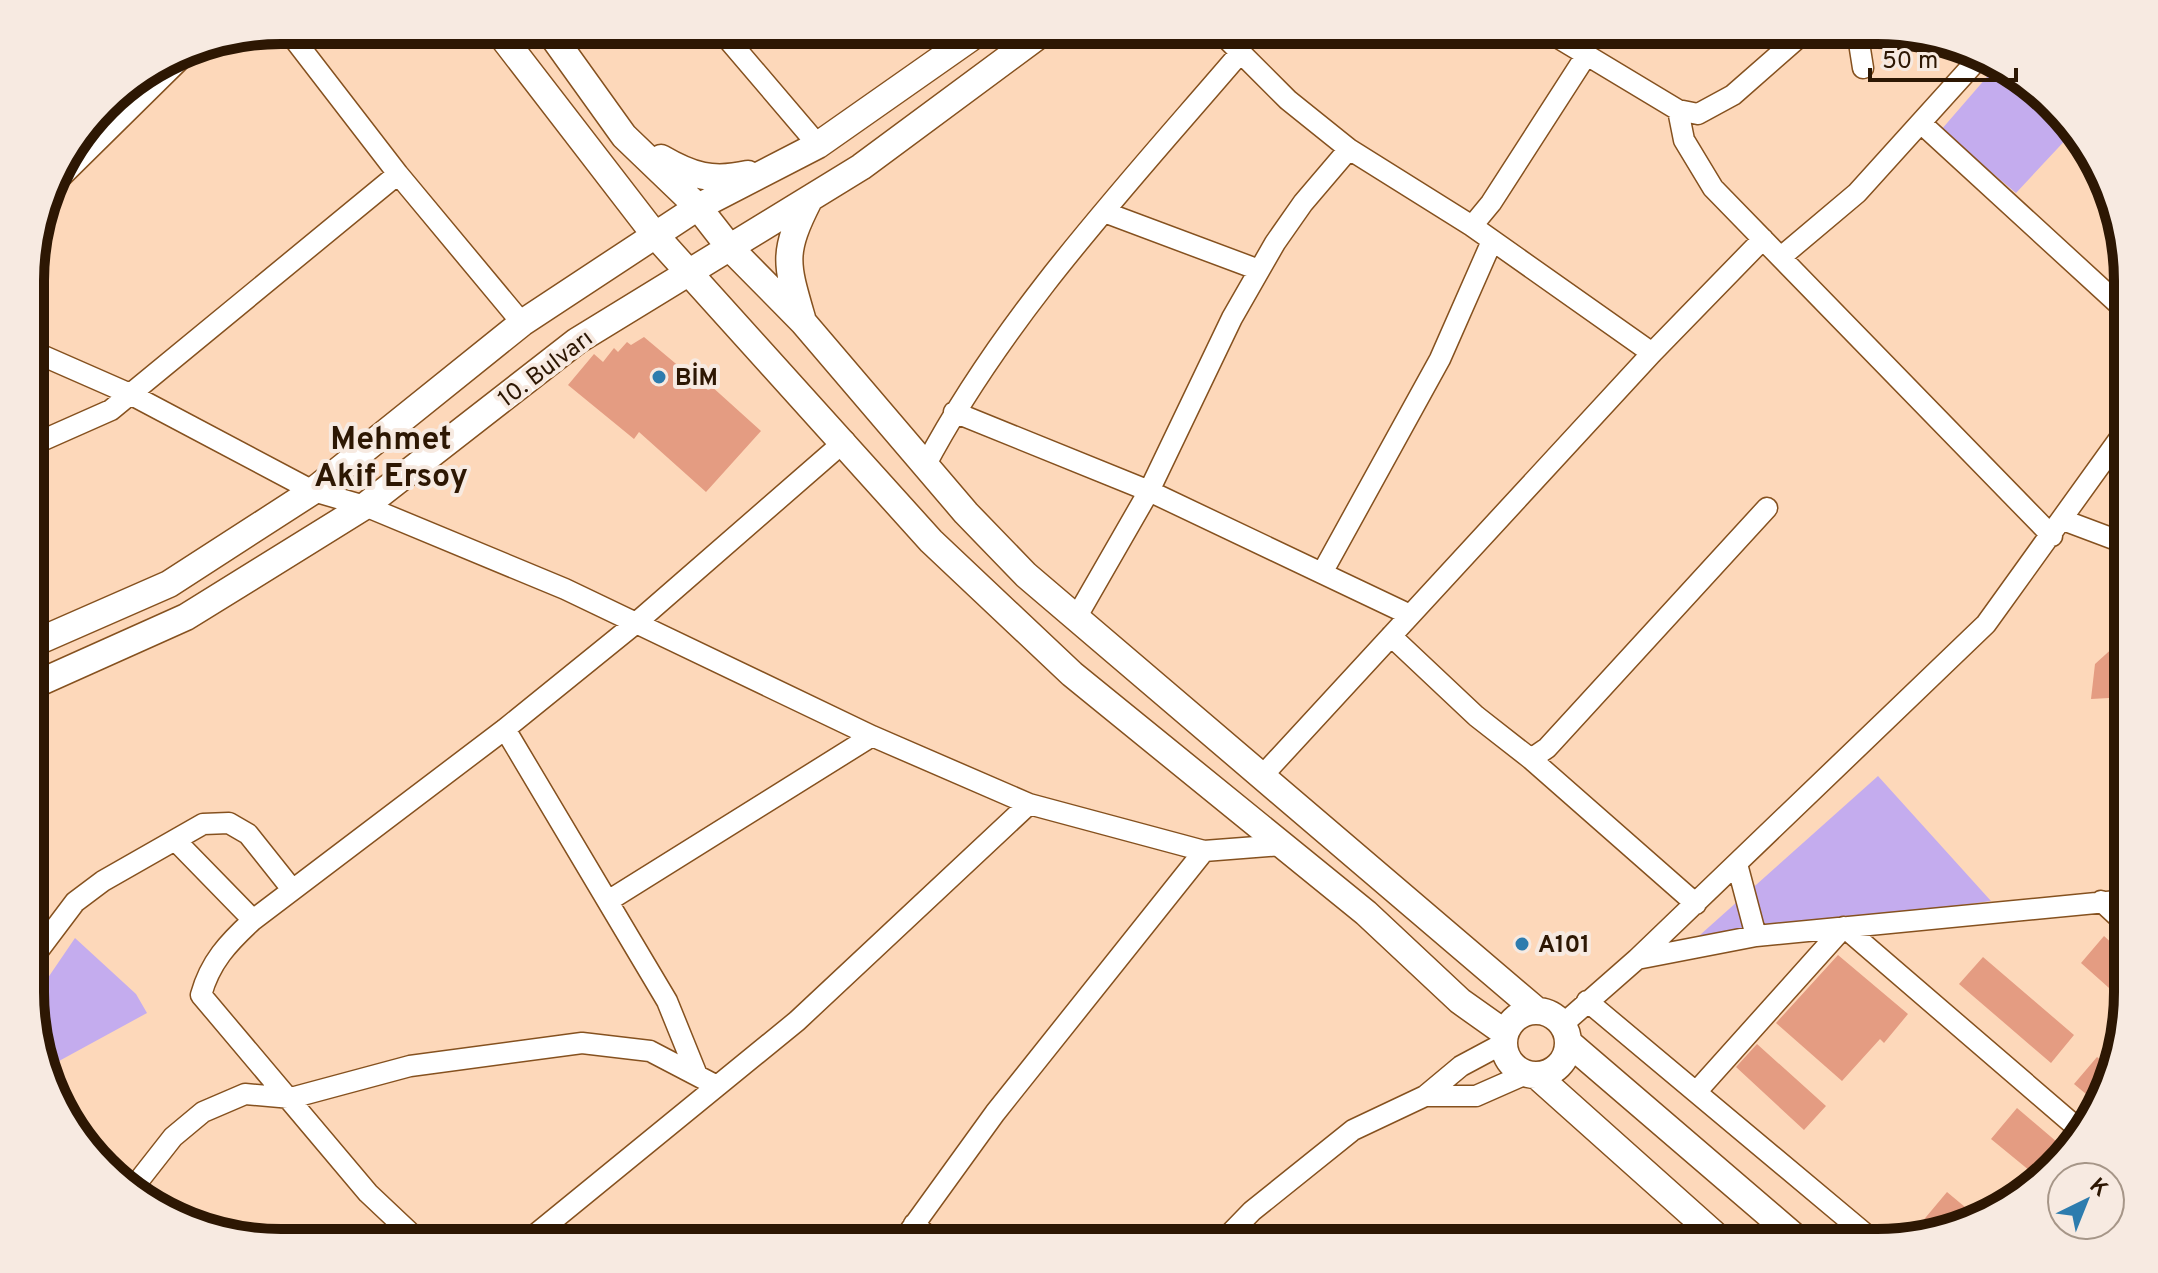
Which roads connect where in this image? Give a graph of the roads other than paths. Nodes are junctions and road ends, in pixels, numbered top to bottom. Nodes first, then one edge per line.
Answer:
1 (1233, 44) edge
2 (1570, 44) edge
3 (1791, 44) edge
4 (1859, 44) edge
5 (299, 45) edge
6 (508, 45) edge
7 (559, 45) edge
8 (733, 45) edge
9 (944, 45) edge
10 (1026, 45) edge
11 (1241, 52) junction
12 (1587, 54) junction
13 (1973, 65) edge
14 (1863, 68) dead end
15 (150, 84) edge
16 (1678, 110) junction
17 (109, 118) edge
18 (1922, 124) junction
19 (624, 136) junction
20 (818, 145) junction
21 (1349, 149) junction
22 (783, 166) junction
23 (398, 174) junction
24 (810, 199) junction
25 (698, 207) junction
26 (1104, 212) junction
27 (1472, 226) junction
28 (655, 235) junction
29 (1763, 239) junction
30 (1492, 241) junction
31 (730, 248) junction
32 (1781, 257) junction
33 (1259, 270) junction
34 (690, 274) junction
35 (2113, 299) edge
36 (803, 322) junction
37 (522, 323) junction
38 (1652, 353) junction
39 (44, 356) edge
40 (130, 394) junction
41 (954, 412) junction
42 (44, 440) edge
43 (845, 441) junction
44 (2113, 448) edge
45 (925, 466) junction
46 (313, 491) junction
47 (1149, 491) junction
48 (365, 506) junction
49 (1767, 508) dead end
50 (2057, 528) junction
51 (2113, 541) edge
52 (1322, 573) junction
53 (1410, 615) junction
54 (1076, 618) junction
55 (636, 623) junction
56 (1391, 636) junction
57 (44, 639) edge
58 (44, 681) edge
59 (505, 729) junction
60 (872, 736) junction
61 (1531, 759) junction
62 (1263, 775) junction
63 (1029, 804) junction
64 (175, 840) junction
65 (1282, 845) junction
66 (1204, 851) junction
67 (1737, 864) junction
68 (291, 888) junction
69 (608, 901) junction
70 (2101, 901) junction
71 (2113, 901) edge
72 (1696, 904) junction
73 (2113, 912) edge
74 (253, 920) junction
75 (1844, 927) junction
76 (1756, 936) junction
77 (44, 943) edge
78 (1637, 959) junction
79 (1587, 1001) junction
80 (1536, 1010) junction
81 (1566, 1033) junction
82 (1504, 1038) junction
83 (697, 1075) junction
84 (1531, 1075) junction
85 (717, 1086) junction
86 (1697, 1091) junction
87 (1425, 1096) junction
88 (288, 1098) junction
89 (2073, 1124) edge
90 (138, 1181) edge
91 (914, 1224) junction
92 (1235, 1228) edge
93 (1707, 1228) edge
94 (1785, 1228) edge
95 (1859, 1228) edge
96 (406, 1229) edge
97 (542, 1229) edge
98 (911, 1229) edge
99 (919, 1229) edge

1 - 11 street
2 - 12 street
3 - 16 street
4 - 14 street
5 - 23 street
6 - 28 main road
7 - 19 main road
8 - 20 street
9 - 20 main road, 10. Bulvarı
10 - 24 main road, 10. Bulvarı
11 - 21 street
11 - 26 street
12 - 16 street
12 - 27 street
13 - 18 street
15 - 17 street
16 - 29 street
18 - 32 street
18 - 35 street
19 - 22 main road
19 - 25 main road
20 - 22 main road, 10. Bulvarı
21 - 27 street
21 - 33 street
22 - 25 main road, 10. Bulvarı
23 - 37 street
23 - 40 street
24 - 31 main road, 10. Bulvarı
24 - 36 main road
25 - 28 main road, 10. Bulvarı
25 - 31 main road
26 - 33 street
26 - 41 street
27 - 30 street
28 - 34 main road
28 - 37 main road, 10. Bulvarı
29 - 32 street
29 - 38 street
30 - 38 street
30 - 52 street
31 - 34 main road, 10. Bulvarı
31 - 36 main road
32 - 50 street
33 - 47 street
34 - 43 main road
34 - 48 main road, 10. Bulvarı
36 - 45 main road
37 - 46 main road, 10. Bulvarı
38 - 53 street
39 - 40 street
40 - 42 street
40 - 46 street
41 - 45 street
41 - 47 street
43 - 55 street
43 - 65 main road
44 - 50 street
45 - 54 main road
46 - 48 street
46 - 57 main road, 10. Bulvarı
47 - 52 street
47 - 54 street
48 - 55 street
48 - 58 main road, 10. Bulvarı
49 - 61 street
50 - 51 street
50 - 67 street
52 - 53 street
53 - 56 street
54 - 62 main road
55 - 59 street
55 - 60 street
56 - 61 street
56 - 62 street
59 - 68 street
59 - 69 street
60 - 63 street
60 - 69 street
61 - 72 street
62 - 80 main road
63 - 66 street
63 - 85 street
64 - 68 street
64 - 74 street
64 - 77 street
65 - 66 street
65 - 82 main road
66 - 91 street
67 - 72 street
67 - 76 street
68 - 74 street
69 - 83 street
70 - 71 street
70 - 73 street
70 - 75 street
72 - 78 street
74 - 88 street
75 - 76 street
75 - 86 street
75 - 89 street
76 - 78 street
78 - 79 street
79 - 81 street
79 - 86 street
80 - 81 main road
80 - 82 main road
81 - 84 main road
81 - 94 main road
82 - 84 main road
82 - 87 street
83 - 85 street
83 - 88 street
84 - 87 street
84 - 93 main road
85 - 97 street
86 - 95 street
87 - 92 street
88 - 90 street
88 - 96 street
91 - 98 street
91 - 99 street

